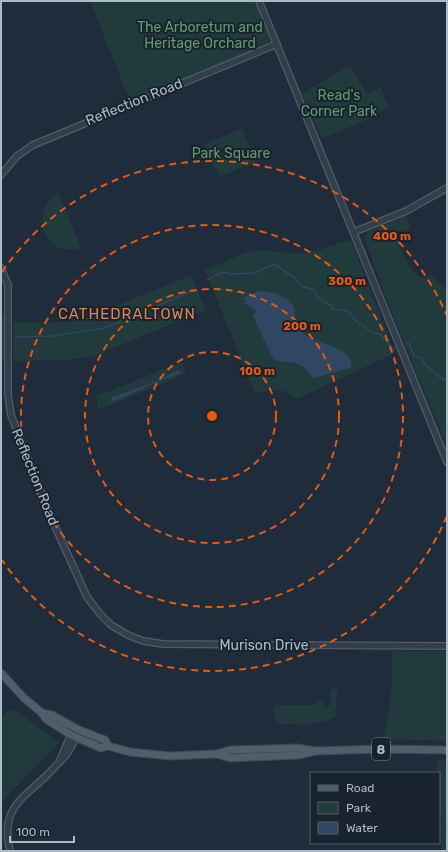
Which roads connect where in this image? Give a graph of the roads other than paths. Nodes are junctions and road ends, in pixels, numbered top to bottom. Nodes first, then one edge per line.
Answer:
1 (260, 1) edge
2 (277, 44) junction
3 (1, 175) edge
4 (447, 188) edge
5 (354, 232) junction
6 (1, 268) edge
7 (447, 462) edge
8 (93, 606) joint
9 (447, 646) edge
10 (1, 673) edge
11 (75, 732) junction
12 (447, 750) edge
13 (10, 851) edge

1 - 2 street
2 - 3 street, Reflection Road
2 - 5 street
4 - 5 street
5 - 7 street
6 - 8 street, Reflection Road
8 - 9 street, Murison Drive
10 - 11 main road, 8
11 - 12 main road, 8
11 - 13 street

